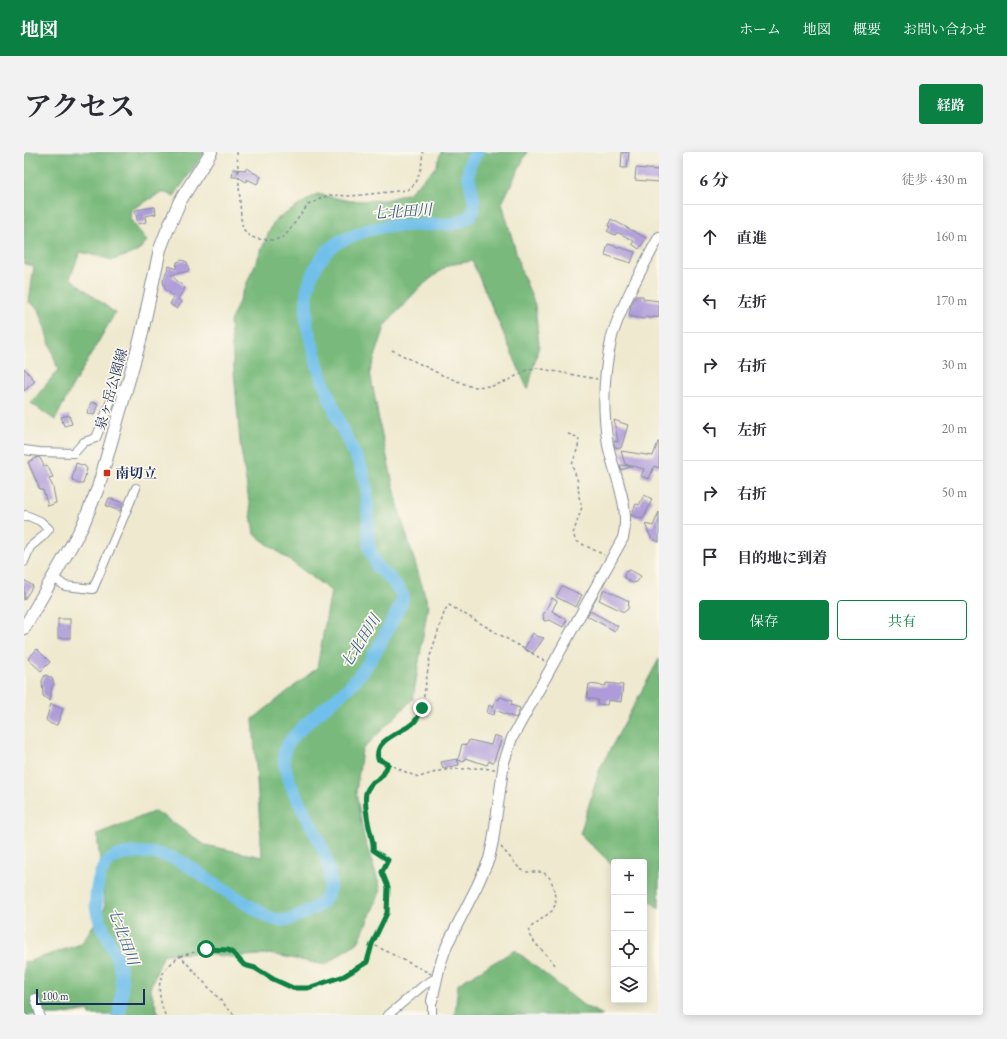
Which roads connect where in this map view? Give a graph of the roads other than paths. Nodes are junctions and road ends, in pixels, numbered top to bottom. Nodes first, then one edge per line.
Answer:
1 (211, 152) edge
2 (659, 237) edge
3 (127, 388) junction
4 (24, 450) edge
5 (136, 488) dead end
6 (24, 517) edge
7 (24, 562) edge
8 (53, 577) junction
9 (24, 628) edge
10 (438, 977) junction
11 (35, 998) dead end
12 (432, 1001) joint
13 (40, 1015) edge
14 (388, 1015) edge
15 (432, 1015) edge

1 - 3 main road, 泉ヶ岳公園線
2 - 10 street
3 - 4 street
3 - 8 main road, 泉ヶ岳公園線
5 - 8 street
6 - 7 street
8 - 9 main road, 泉ヶ岳公園線
10 - 12 street
10 - 14 street
11 - 13 street
12 - 15 street

